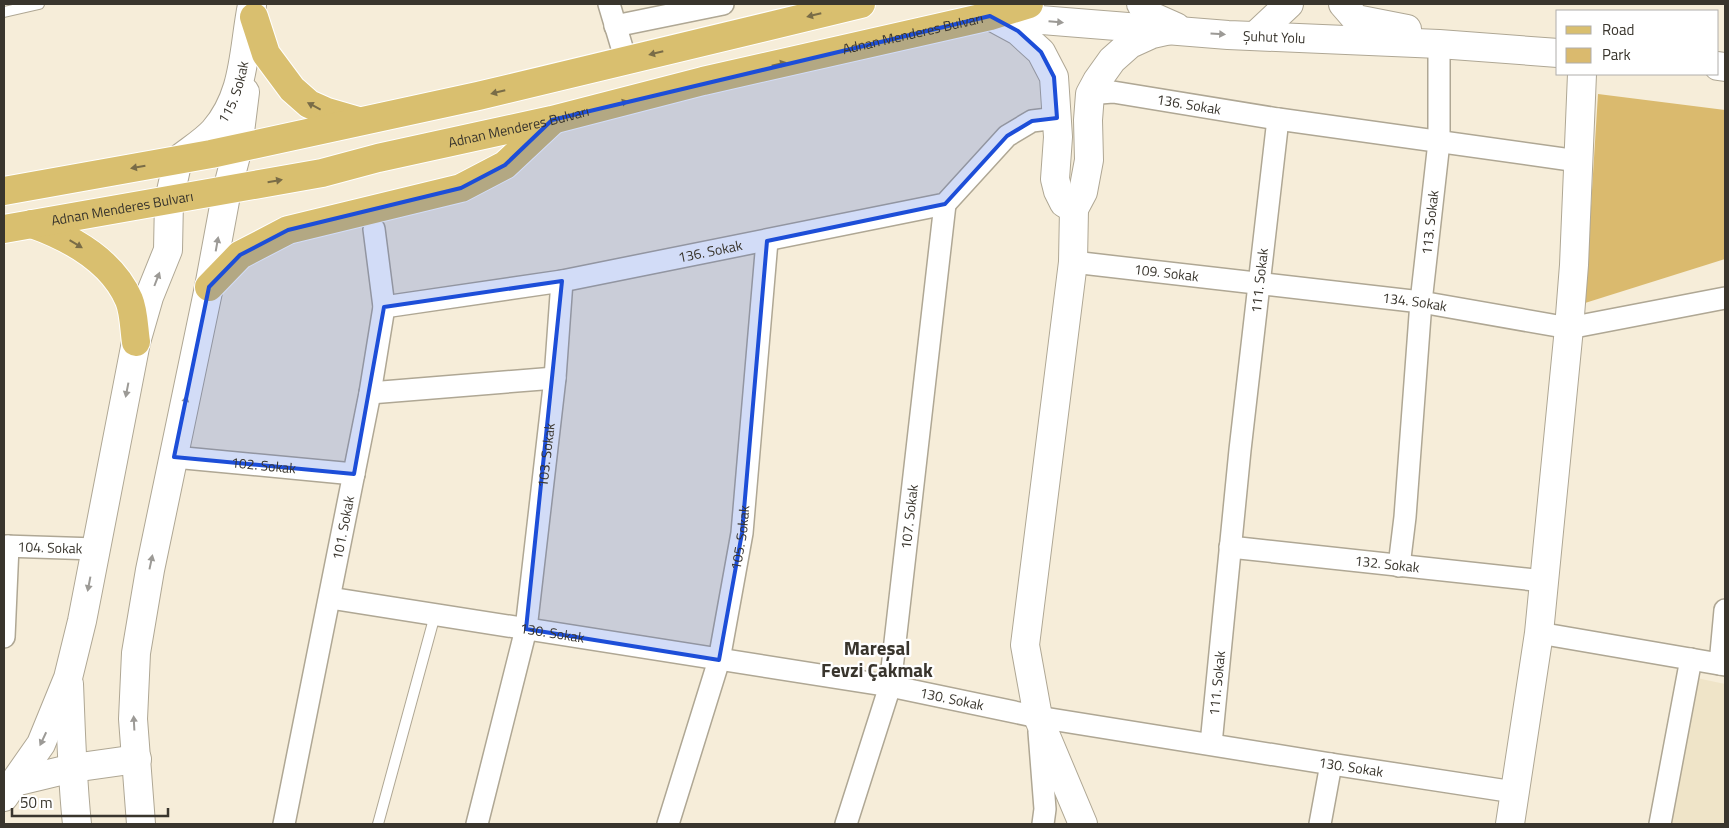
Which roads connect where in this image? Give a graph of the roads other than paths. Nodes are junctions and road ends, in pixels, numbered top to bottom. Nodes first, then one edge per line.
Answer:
1 (39, 4) edge
2 (609, 4) edge
3 (723, 4) edge
4 (861, 4) edge
5 (1029, 4) edge
6 (1141, 4) edge
7 (1289, 4) edge
8 (1342, 4) edge
9 (1378, 4) edge
10 (253, 9) edge
11 (4, 12) edge
12 (990, 16) junction
13 (616, 26) junction
14 (1179, 31) junction
15 (1255, 36) junction
16 (1429, 38) junction
17 (1556, 53) edge
18 (626, 61) junction
19 (1582, 75) edge
20 (1100, 93) dead end
21 (1057, 118) junction
22 (1278, 118) junction
23 (552, 120) junction
24 (359, 122) junction
25 (1439, 142) junction
26 (238, 148) junction
27 (178, 160) junction
28 (1578, 161) junction
29 (227, 190) junction
30 (4, 191) edge
31 (169, 200) junction
32 (945, 204) junction
33 (1074, 209) junction
34 (32, 224) junction
35 (4, 229) edge
36 (374, 229) dead end
37 (766, 241) junction
38 (1073, 262) junction
39 (562, 281) junction
40 (1258, 284) junction
41 (209, 287) junction
42 (1725, 298) edge
43 (1421, 302) junction
44 (384, 307) junction
45 (1569, 328) junction
46 (136, 342) junction
47 (555, 378) junction
48 (370, 393) junction
49 (174, 457) junction
50 (354, 474) junction
51 (6, 546) edge
52 (1230, 548) junction
53 (96, 549) junction
54 (1399, 566) junction
55 (1544, 581) junction
56 (330, 598) junction
57 (1725, 610) edge
58 (435, 614) junction
59 (526, 629) junction
60 (1539, 633) junction
61 (4, 637) edge
62 (1691, 659) junction
63 (719, 660) junction
64 (1722, 664) edge
65 (68, 678) junction
66 (890, 686) junction
67 (1038, 717) junction
68 (1211, 744) junction
69 (137, 759) junction
70 (1331, 764) junction
71 (73, 768) junction
72 (10, 789) edge
73 (1514, 792) junction
74 (76, 824) edge
75 (141, 824) edge
76 (284, 824) edge
77 (378, 824) edge
78 (477, 824) edge
79 (668, 824) edge
80 (846, 824) edge
81 (1043, 824) edge
82 (1083, 824) edge
83 (1320, 824) edge
84 (1510, 824) edge
85 (1660, 824) edge

1 - 11 lane
2 - 13 street
3 - 13 street
4 -> 18 main road
5 - 12 main road, Adnan Menderes Bulvarı
6 - 14 main road
7 - 15 main road
8 - 16 main road
9 - 16 main road
24 -> 10 main road
10 - 26 main road
10 - 27 main road, 115. Sokak
12 -> 14 main road, Şuhut Yolu
12 - 21 main road
23 -> 12 main road, Adnan Menderes Bulvarı
13 - 18 street
14 -> 15 main road, Şuhut Yolu
14 - 33 main road
15 - 16 main road, Şuhut Yolu
16 - 17 main road, Şuhut Yolu
16 - 25 street, 113. Sokak
18 -> 24 main road
19 - 28 main road
20 - 22 street, 136. Sokak
21 - 32 street
21 - 33 main road
22 - 25 street
22 - 40 street, 111. Sokak
29 -> 23 main road, Adnan Menderes Bulvarı
23 - 41 main road
24 - 26 main road
25 - 28 street
25 - 43 street, 113. Sokak
26 - 27 main road
26 - 29 main road
27 -> 30 main road
27 - 31 main road
28 - 45 main road
29 - 31 main road, Adnan Menderes Bulvarı
41 -> 29 main road
31 - 34 main road, Adnan Menderes Bulvarı
46 -> 31 main road
32 - 37 street, 136. Sokak
32 - 66 street, 107. Sokak
33 - 38 main road
34 - 35 main road, Adnan Menderes Bulvarı
34 -> 46 main road
36 - 44 street, 101. Sokak
37 - 39 street, 136. Sokak
37 - 63 street, 105. Sokak
38 - 40 street, 109. Sokak
38 - 67 main road
39 - 44 street, 136. Sokak
39 - 47 street, 103. Sokak
40 - 43 street, 134. Sokak
40 - 52 street, 111. Sokak
49 -> 41 main road
42 - 45 street
43 - 45 street, 134. Sokak
43 - 54 street, 113. Sokak
44 - 48 street, 101. Sokak
45 - 55 main road
46 -> 53 main road
47 - 48 street
47 - 59 street, 103. Sokak
48 - 50 street, 101. Sokak
49 - 50 street, 102. Sokak
69 -> 49 main road
50 - 56 street, 101. Sokak
51 - 53 street, 104. Sokak
51 - 61 street
52 - 54 street, 132. Sokak
52 - 68 street, 111. Sokak
53 -> 65 main road
54 - 55 street, 132. Sokak
55 - 60 main road
56 - 58 street, 130. Sokak
56 - 76 street, 101. Sokak
57 - 64 street
58 - 59 street, 130. Sokak
58 - 77 lane
59 - 63 street, 130. Sokak
59 - 78 street, 103. Sokak
60 - 62 street
60 - 73 main road
62 - 64 street
62 - 85 street
63 - 66 street, 130. Sokak
63 - 79 street, 105. Sokak
65 - 71 main road
65 -> 72 main road
66 - 67 street, 130. Sokak
66 - 80 street, 107. Sokak
67 - 68 street, 130. Sokak
67 - 81 street
67 - 82 main road
68 - 70 street, 130. Sokak
69 - 71 main road
69 - 75 main road
70 - 73 street, 130. Sokak
70 - 83 street
71 - 72 main road
71 - 74 main road
73 - 84 main road

